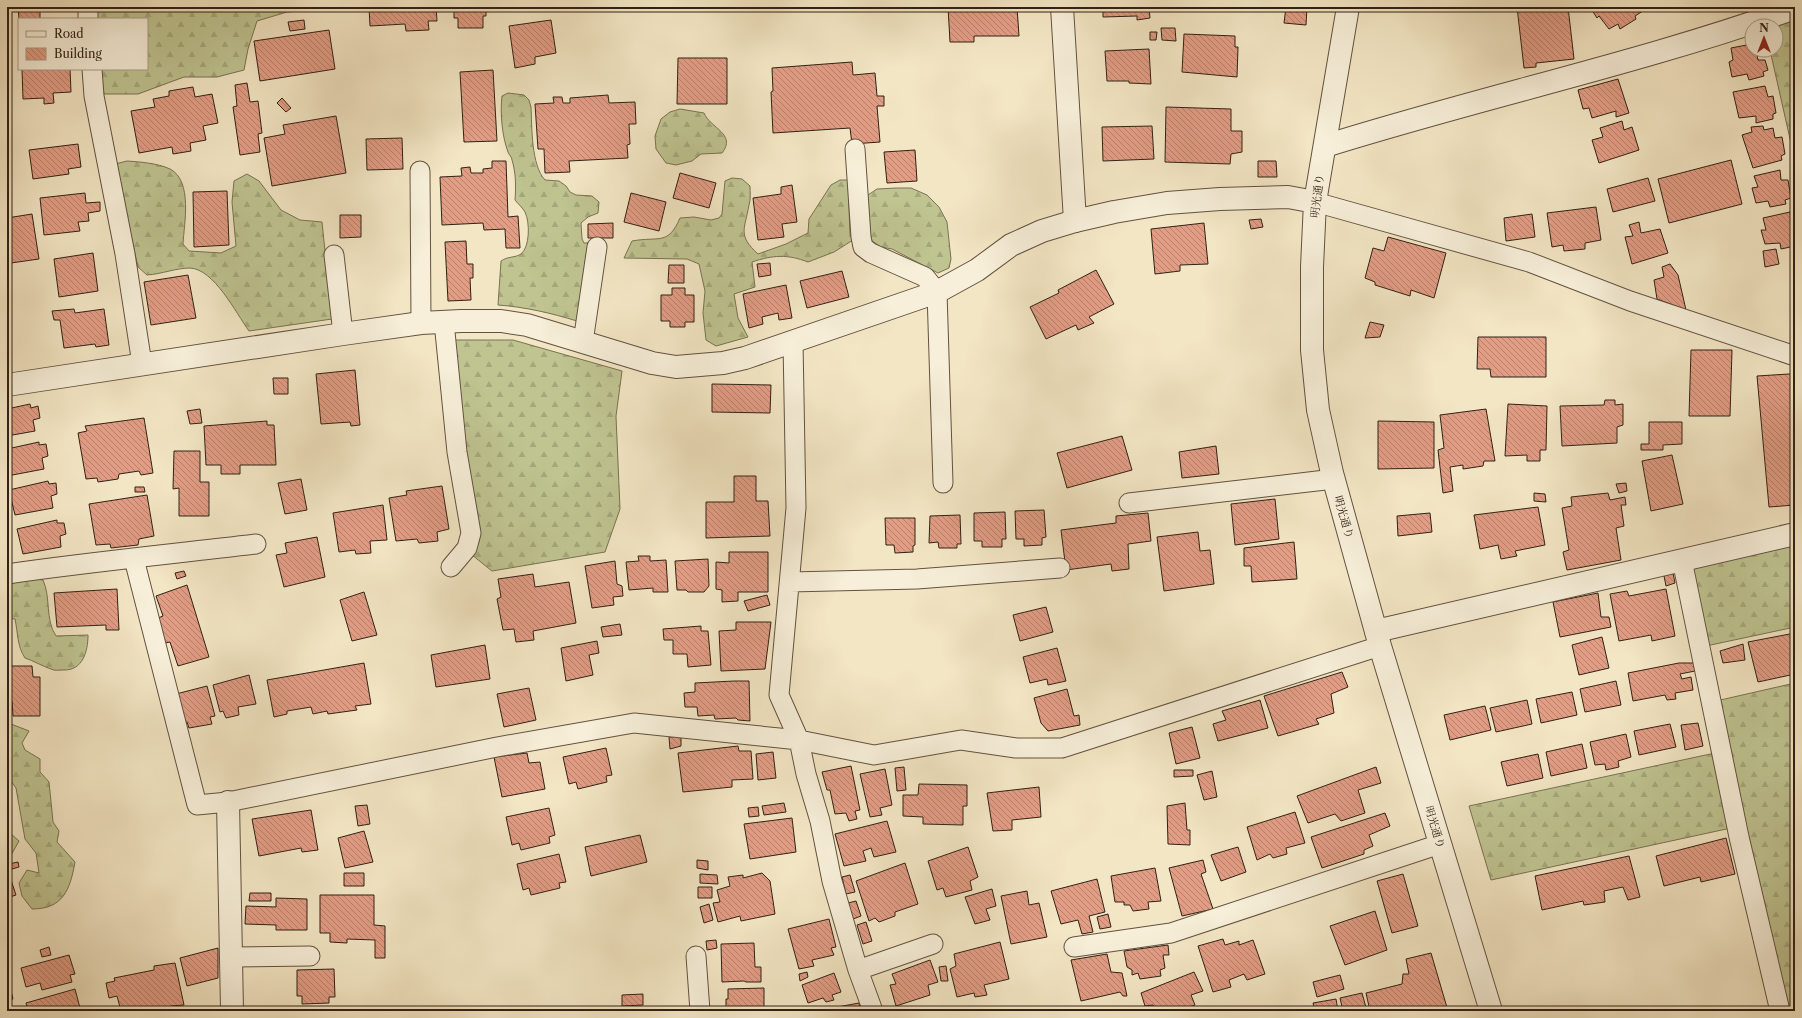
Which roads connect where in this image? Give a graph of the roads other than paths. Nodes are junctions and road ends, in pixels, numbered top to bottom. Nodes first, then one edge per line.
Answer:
1 (88, 7) edge
2 (1062, 7) edge
3 (1348, 7) edge
4 (1795, 8) edge
5 (88, 18) edge
6 (92, 70) edge
7 (1325, 146) junction
8 (855, 149) dead end
9 (420, 171) dead end
10 (1315, 202) junction
11 (1075, 221) junction
12 (597, 247) dead end
13 (334, 255) dead end
14 (937, 292) junction
15 (444, 322) junction
16 (421, 323) junction
17 (343, 334) junction
18 (583, 342) junction
19 (794, 342) junction
20 (1795, 356) edge
21 (142, 364) junction
22 (7, 385) edge
23 (1334, 479) junction
24 (943, 483) dead end
25 (1129, 503) dead end
26 (1795, 534) edge
27 (256, 544) dead end
28 (134, 559) junction
29 (1682, 560) junction
30 (451, 567) dead end
31 (1060, 568) dead end
32 (7, 574) edge
33 (790, 582) junction
34 (1378, 638) junction
35 (799, 740) junction
36 (228, 802) junction
37 (1440, 844) junction
38 (934, 944) dead end
39 (1074, 947) dead end
40 (310, 956) dead end
41 (696, 956) dead end
42 (230, 957) junction
43 (858, 970) junction
44 (232, 1011) edge
45 (700, 1011) edge
46 (872, 1011) edge
47 (1491, 1011) edge
48 (1780, 1011) edge

1 - 5 lane
2 - 11 street
3 - 7 street, 明光通り
4 - 7 street
6 - 21 lane
7 - 10 street, 明光通り
8 - 14 lane
9 - 16 lane
10 - 11 street
10 - 20 lane
10 - 23 street, 明光通り
11 - 14 street
12 - 18 lane
13 - 17 lane
14 - 19 street
14 - 24 lane
15 - 16 street
15 - 18 street
15 - 30 lane
16 - 17 street
17 - 21 street
18 - 19 street
19 - 33 lane
21 - 22 street
23 - 25 lane
23 - 34 street, 明光通り
26 - 29 street
27 - 28 lane
28 - 32 lane
28 - 36 lane
29 - 34 street
29 - 48 lane
31 - 33 lane
33 - 35 lane
34 - 35 lane
34 - 37 street, 明光通り
35 - 36 lane
35 - 43 lane
36 - 42 street
37 - 39 lane
37 - 47 street, 明光通り
38 - 43 lane
40 - 42 lane
41 - 45 lane
42 - 44 street
43 - 46 lane

